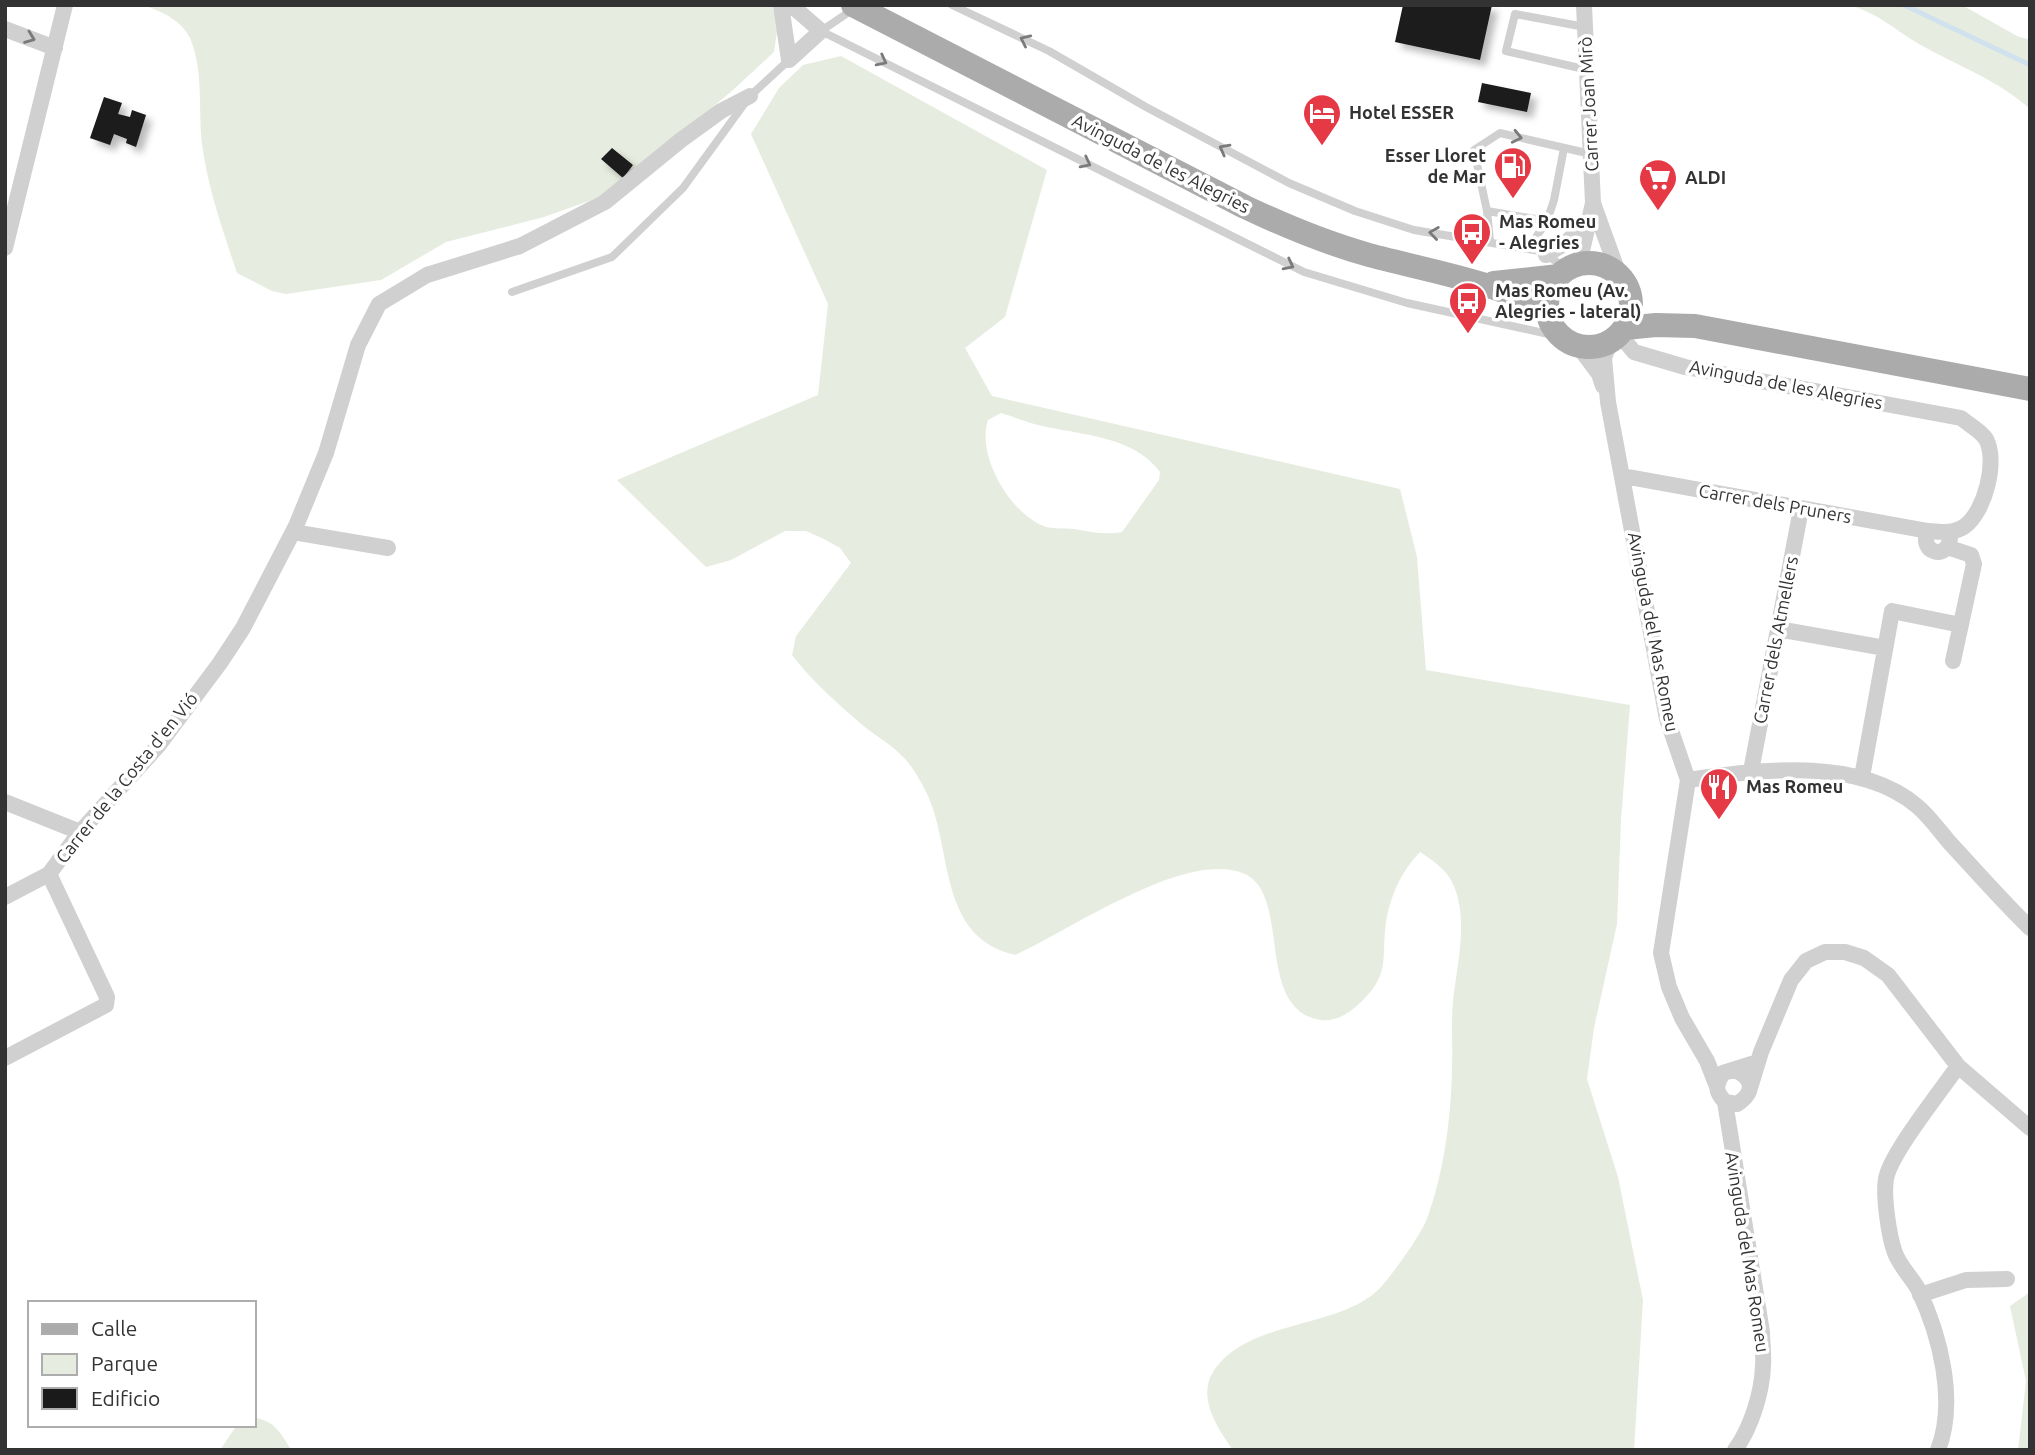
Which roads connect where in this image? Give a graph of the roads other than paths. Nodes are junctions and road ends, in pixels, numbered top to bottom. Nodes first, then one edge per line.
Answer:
1 (65, 5) edge
2 (781, 5) edge
3 (791, 5) edge
4 (952, 5) edge
5 (1584, 5) edge
6 (855, 6) edge
7 (1585, 27) junction
8 (5, 29) edge
9 (821, 31) junction
10 (55, 48) junction
11 (789, 60) junction
12 (1588, 70) junction
13 (750, 96) junction
14 (1564, 148) junction
15 (1592, 154) junction
16 (1593, 203) junction
17 (1487, 211) junction
18 (1547, 221) junction
19 (1589, 222) junction
20 (1490, 241) junction
21 (5, 248) edge
22 (1528, 249) junction
23 (1563, 266) junction
24 (1484, 284) junction
25 (1625, 284) junction
26 (512, 292) dead end
27 (1548, 310) junction
28 (1695, 326) junction
29 (1618, 335) junction
30 (1570, 342) junction
31 (2030, 389) edge
32 (1608, 402) junction
33 (1623, 476) junction
34 (1801, 509) junction
35 (293, 532) junction
36 (1947, 540) junction
37 (388, 548) dead end
38 (1961, 625) junction
39 (1778, 629) junction
40 (1885, 648) junction
41 (1953, 661) dead end
42 (1751, 771) junction
43 (1861, 777) junction
44 (1688, 780) junction
45 (5, 802) edge
46 (80, 832) junction
47 (49, 874) junction
48 (5, 897) edge
49 (2030, 928) edge
50 (5, 1058) edge
51 (1758, 1062) junction
52 (1958, 1066) junction
53 (1725, 1076) junction
54 (1750, 1088) junction
55 (1731, 1103) junction
56 (2030, 1128) edge
57 (2007, 1279) dead end
58 (1920, 1295) junction
59 (1735, 1450) edge
60 (1938, 1450) edge

1 - 10 street
2 - 11 street
3 - 9 street
20 -> 4 lane
5 - 7 street, Carrer Joan Mirò
6 - 9 lane
6 - 24 main road, Avinguda de les Alegries
7 - 12 street, Carrer Joan Mirò
7 - 12 lane
8 -> 10 street
9 - 11 street
9 -> 30 lane
10 - 21 street
11 - 13 lane
12 - 15 street, Carrer Joan Mirò
13 - 26 lane
13 - 35 street, Carrer de la Costa d'en Vió
14 - 15 lane
17 -> 14 lane
14 - 18 lane
15 - 16 street, Carrer Joan Mirò
16 - 19 street, Carrer Joan Mirò
16 - 25 street, Carrer Joan Mirò
17 - 18 lane
17 - 20 lane
18 - 22 lane
19 - 23 street, Carrer Joan Mirò
19 - 23 street
20 - 22 lane
22 - 23 lane
23 - 24 main road, Avinguda de les Alegries
23 - 25 main road
23 - 27 main road
24 - 27 main road, Avinguda de les Alegries
25 - 28 main road
25 - 29 main road
27 - 30 main road
28 - 29 main road
28 - 31 main road
29 - 30 main road
29 - 32 street, Avinguda del Mas Romeu
29 - 36 street, Avinguda de les Alegries
30 - 32 street, Avinguda del Mas Romeu
32 - 33 street, Avinguda del Mas Romeu
33 - 34 street, Carrer dels Pruners
33 - 44 street, Avinguda del Mas Romeu
34 - 36 street, Carrer dels Pruners
34 - 39 street, Carrer dels Atmellers
35 - 37 street
35 - 46 street, Carrer de la Costa d'en Vió
36 - 38 street
38 - 40 street
38 - 41 street
39 - 40 street
39 - 42 street, Carrer dels Atmellers
40 - 43 street
42 - 43 street
42 - 44 street
43 - 49 street
44 - 53 street, Avinguda del Mas Romeu
45 - 46 street
46 - 47 street, Carrer de la Costa d'en Vió
47 - 48 street, Carrer de la Costa d'en Vió
47 - 50 street
51 - 52 street
51 - 53 street
51 - 54 street
52 - 56 street
52 - 58 street
53 - 54 street
53 - 55 street
54 - 55 street
55 - 59 street, Avinguda del Mas Romeu
57 - 58 street
58 - 60 street

